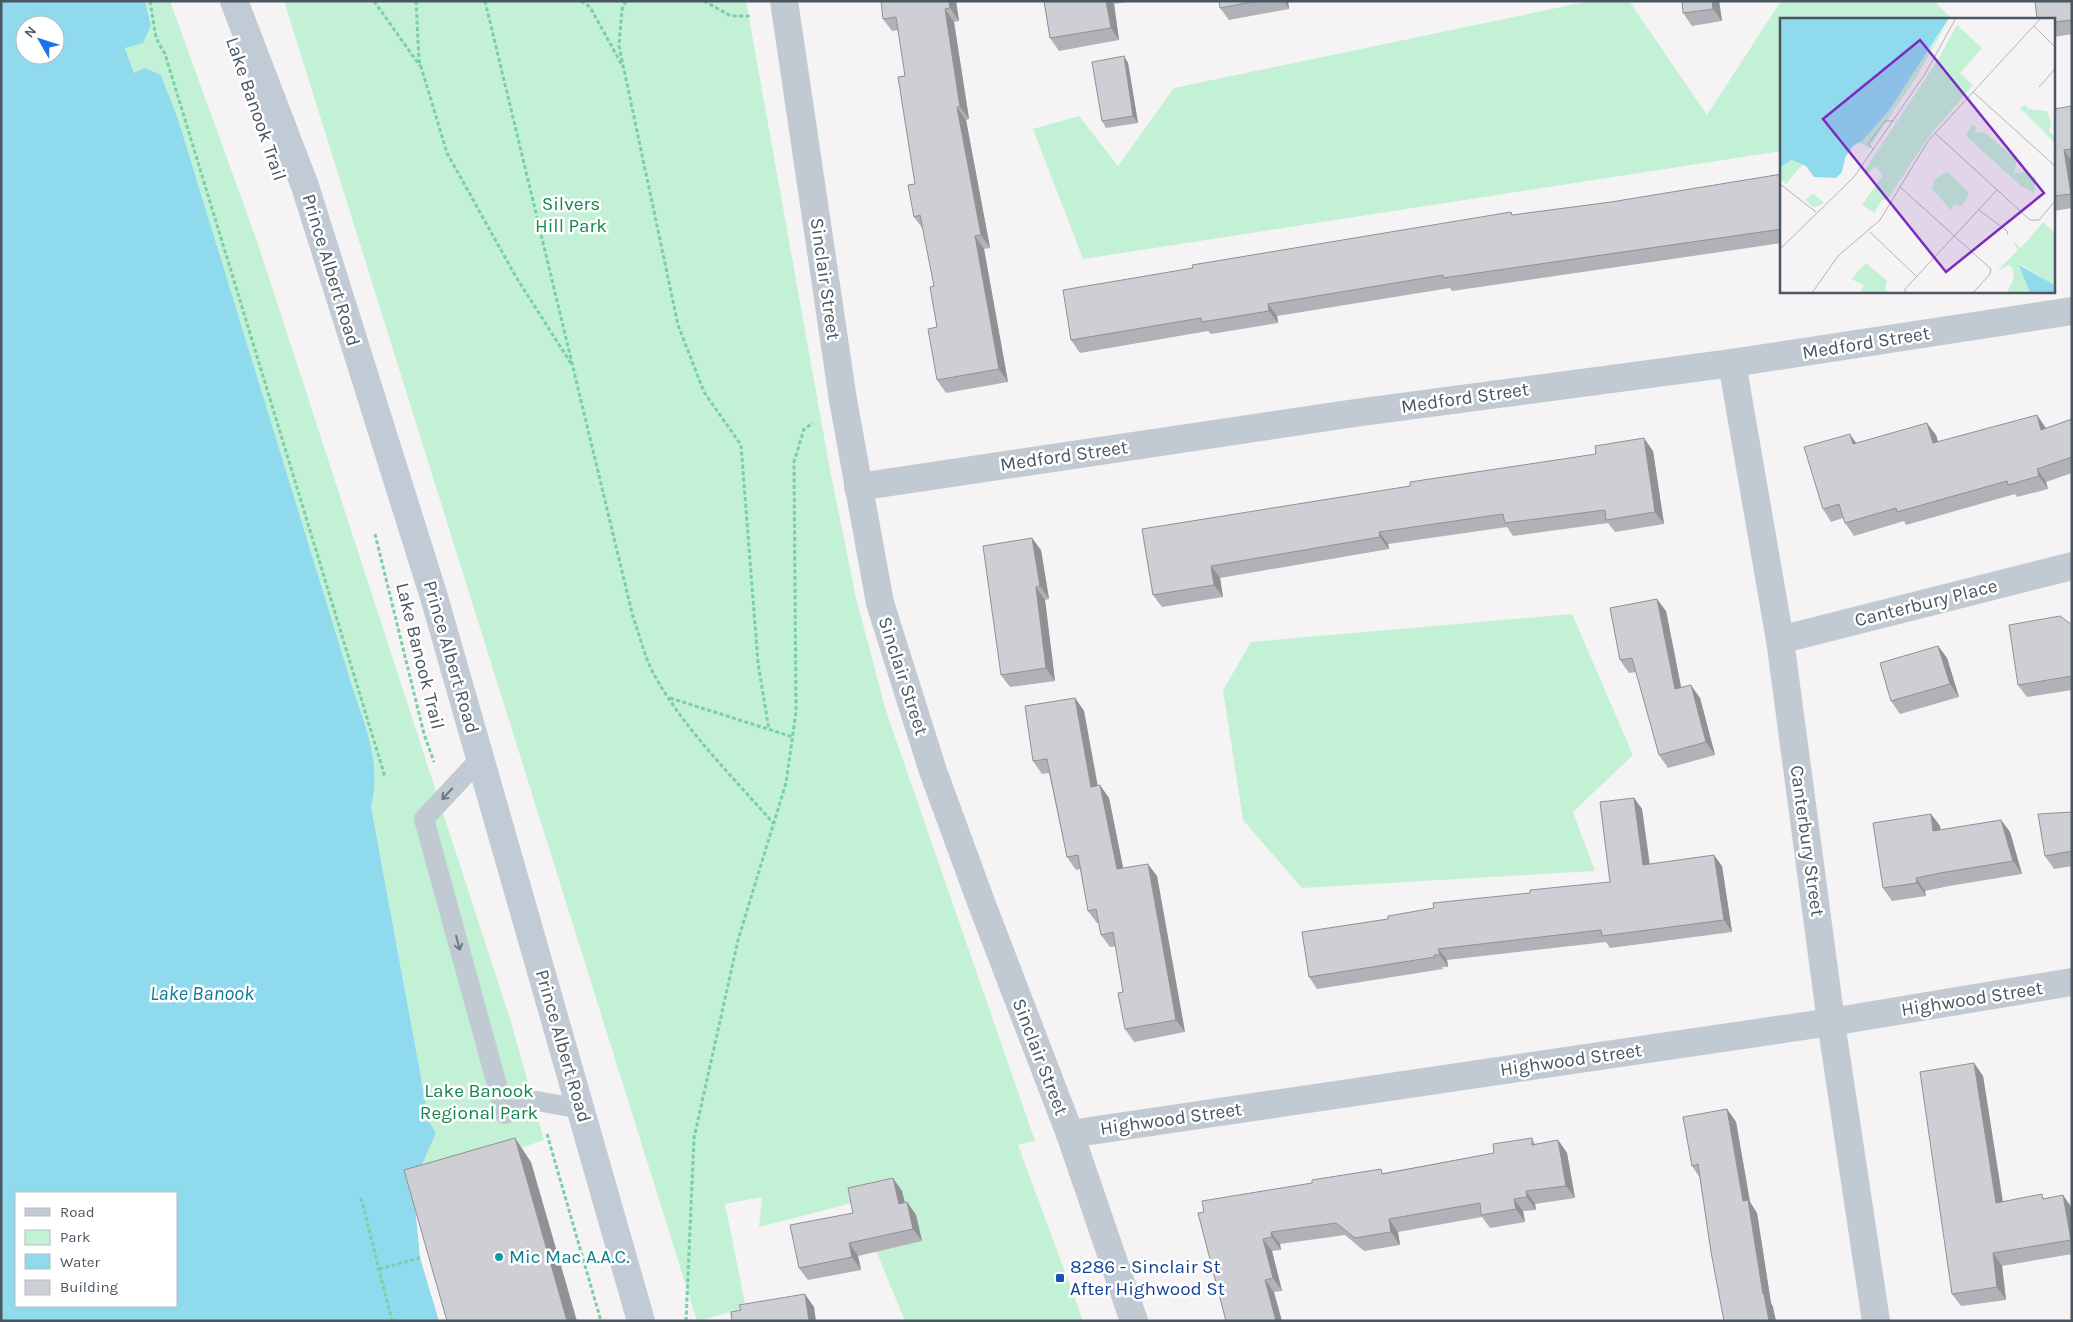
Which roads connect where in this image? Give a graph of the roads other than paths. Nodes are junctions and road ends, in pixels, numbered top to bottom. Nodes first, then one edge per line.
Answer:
1 (234, 1) edge
2 (785, 8) edge
3 (2072, 311) edge
4 (1732, 363) junction
5 (858, 487) junction
6 (2072, 566) edge
7 (1780, 640) junction
8 (480, 759) junction
9 (2072, 982) edge
10 (1831, 1022) junction
11 (581, 1109) junction
12 (1070, 1134) junction
13 (642, 1321) edge
14 (1134, 1321) edge
15 (1876, 1321) edge

1 - 8 main road, Prince Albert Road
2 - 5 street, Sinclair Street
3 - 4 street, Medford Street
4 - 5 street, Medford Street
4 - 7 street, Canterbury Street
5 - 12 street, Sinclair Street
6 - 7 street, Canterbury Place
7 - 10 street, Canterbury Street
8 - 11 main road, Prince Albert Road
8 -> 11 lane
9 - 10 street, Highwood Street
10 - 12 street, Highwood Street
10 - 15 street, Canterbury Street
11 - 13 main road, Prince Albert Road
12 - 14 street, Sinclair Street

